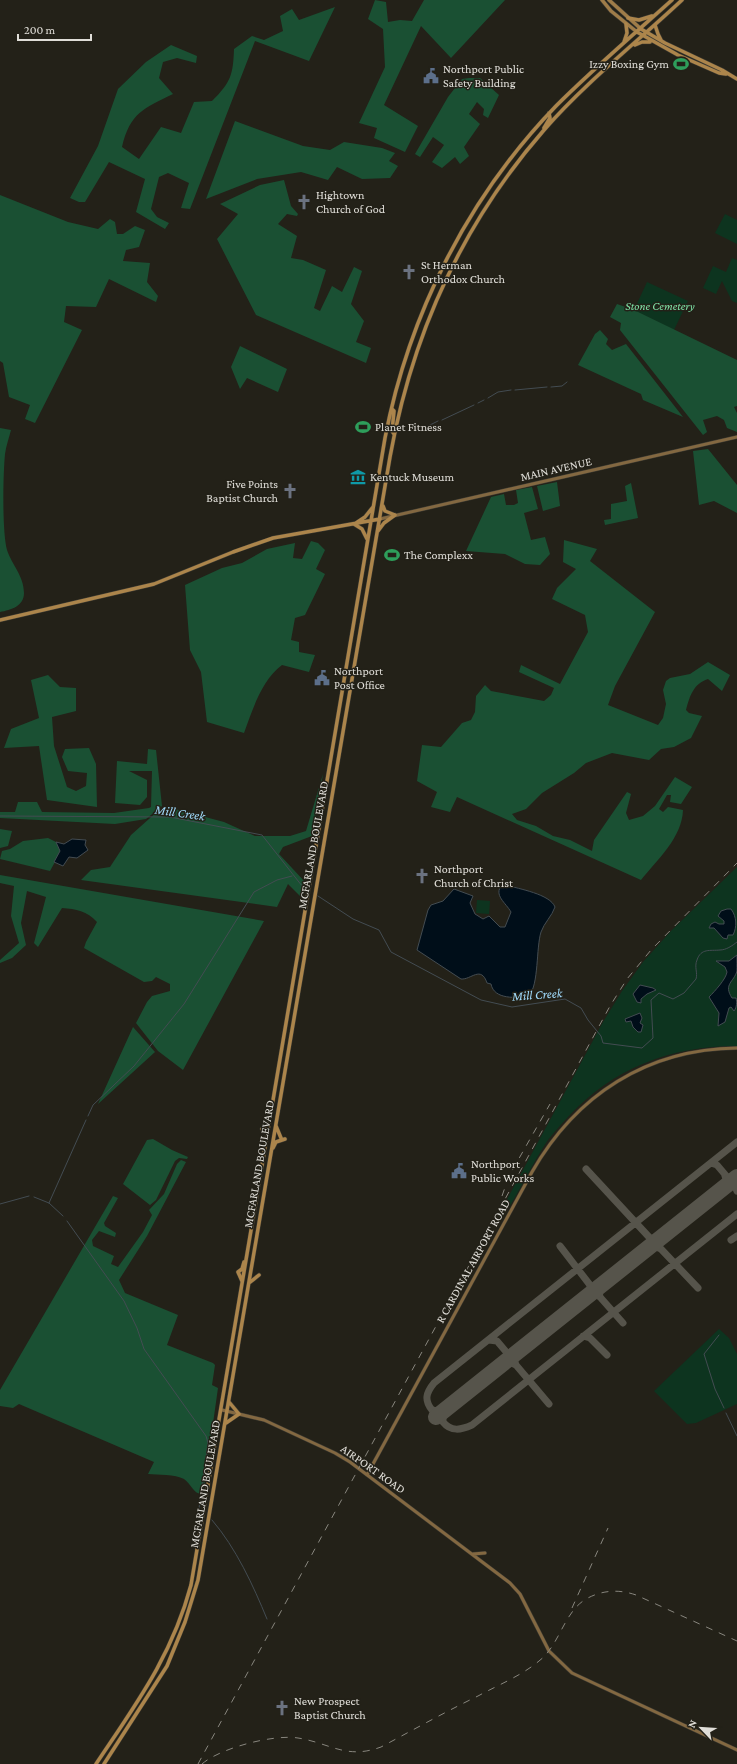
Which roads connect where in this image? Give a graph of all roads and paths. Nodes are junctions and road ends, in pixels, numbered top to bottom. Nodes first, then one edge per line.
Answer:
1 (602, 0) edge
2 (609, 0) edge
3 (672, 0) edge
4 (682, 0) edge
5 (655, 15) junction
6 (628, 18) junction
7 (626, 24) junction
8 (655, 25) junction
9 (641, 29) junction
10 (637, 32) junction
11 (646, 33) junction
12 (643, 36) junction
13 (653, 42) junction
14 (665, 43) junction
15 (622, 44) junction
16 (631, 47) junction
17 (727, 74) junction
18 (737, 78) edge
19 (549, 114) junction
20 (544, 130) junction
21 (392, 409) junction
22 (394, 434) junction
23 (737, 437) edge
24 (382, 503) junction
25 (374, 505) junction
26 (395, 515) junction
27 (380, 519) junction
28 (372, 520) junction
29 (354, 524) junction
30 (377, 534) junction
31 (368, 541) junction
32 (0, 620) edge
33 (737, 1048) edge
34 (279, 1065) junction
35 (285, 1071) junction
36 (278, 1073) junction
37 (283, 1084) junction
38 (270, 1122) junction
39 (276, 1126) junction
40 (262, 1129) dead end
41 (271, 1151) junction
42 (250, 1242) junction
43 (259, 1275) dead end
44 (243, 1282) junction
45 (249, 1284) junction
46 (229, 1402) junction
47 (222, 1410) junction
48 (228, 1411) junction
49 (240, 1414) junction
50 (226, 1423) junction
51 (367, 1475) junction
52 (485, 1553) dead end
53 (473, 1554) junction
54 (737, 1750) edge
55 (96, 1764) edge
56 (104, 1764) edge

1 - 7 main road
2 - 6 main road
3 - 5 highway, MCFARLAND BOULEVARD
4 - 8 highway, MCFARLAND BOULEVARD
5 - 6 highway
5 - 9 highway, MCFARLAND BOULEVARD
6 - 9 main road
7 - 10 main road
7 - 15 highway
8 - 11 highway, MCFARLAND BOULEVARD
8 - 14 highway
9 - 10 highway, MCFARLAND BOULEVARD
9 - 11 highway
10 - 12 highway
10 - 15 highway, MCFARLAND BOULEVARD
11 - 12 highway, MCFARLAND BOULEVARD
11 - 14 highway
12 - 13 highway
12 - 16 highway, MCFARLAND BOULEVARD
13 - 16 highway
13 - 17 highway
14 - 17 highway
15 - 19 highway, MCFARLAND BOULEVARD
16 - 20 highway, MCFARLAND BOULEVARD
17 - 18 highway
19 - 20 highway
19 - 21 highway, MCFARLAND BOULEVARD
20 - 22 highway, MCFARLAND BOULEVARD
21 - 22 highway
21 - 25 highway, MCFARLAND BOULEVARD
22 - 24 highway, MCFARLAND BOULEVARD
23 - 26 main road, MAIN AVENUE
24 - 26 highway
24 - 27 highway, MCFARLAND BOULEVARD
25 - 28 highway, MCFARLAND BOULEVARD
25 - 29 highway
26 - 27 main road, MAIN AVENUE
26 - 30 highway
27 - 28 highway
27 - 30 highway, MCFARLAND BOULEVARD
28 - 29 highway
28 - 31 highway, MCFARLAND BOULEVARD
29 - 31 highway
29 - 32 highway
30 - 35 highway, MCFARLAND BOULEVARD
31 - 34 highway, MCFARLAND BOULEVARD
33 - 51 main road, R CARDINAL AIRPORT ROAD
34 - 35 highway
34 - 36 highway, MCFARLAND BOULEVARD
35 - 37 highway, MCFARLAND BOULEVARD
36 - 37 highway
36 - 38 highway, MCFARLAND BOULEVARD
37 - 39 highway, MCFARLAND BOULEVARD
38 - 40 highway
38 - 42 highway, MCFARLAND BOULEVARD
39 - 41 highway, MCFARLAND BOULEVARD
39 - 41 highway
41 - 45 highway, MCFARLAND BOULEVARD
42 - 44 highway, MCFARLAND BOULEVARD
42 - 44 highway
43 - 45 highway
44 - 47 highway, MCFARLAND BOULEVARD
45 - 46 highway, MCFARLAND BOULEVARD
46 - 48 highway, MCFARLAND BOULEVARD
46 - 49 highway
47 - 48 main road, AIRPORT ROAD
47 - 55 highway, MCFARLAND BOULEVARD
48 - 49 main road, AIRPORT ROAD
48 - 50 highway, MCFARLAND BOULEVARD
49 - 50 highway
49 - 51 main road, AIRPORT ROAD
50 - 56 highway, MCFARLAND BOULEVARD
51 - 53 main road, AIRPORT ROAD
52 - 53 main road
53 - 54 main road, AIRPORT ROAD

